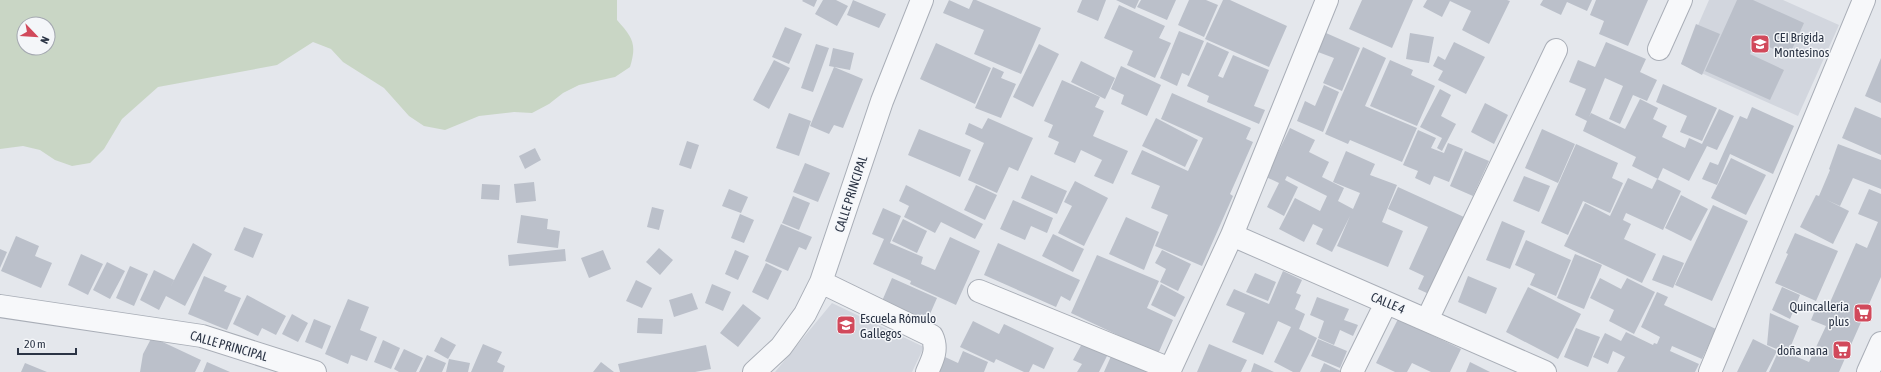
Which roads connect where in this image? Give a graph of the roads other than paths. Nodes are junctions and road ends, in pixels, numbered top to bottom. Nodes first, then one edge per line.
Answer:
1 (922, 0) edge
2 (1327, 0) edge
3 (1681, 0) edge
4 (1864, 0) edge
5 (1658, 49) dead end
6 (1556, 50) dead end
7 (1232, 236) junction
8 (821, 282) junction
9 (979, 291) dead end
10 (1386, 302) junction
11 (0, 306) edge
12 (1427, 320) junction
13 (1881, 343) edge
14 (1170, 370) edge
15 (315, 372) edge
16 (754, 372) edge
17 (927, 372) edge
18 (1352, 372) edge
19 (1545, 372) edge
20 (1710, 372) edge
21 (1868, 372) edge

1 - 8 street, CALLE PRINCIPAL
2 - 7 street
3 - 5 street
4 - 20 street
6 - 12 street
7 - 10 street, CALLE 4
7 - 14 street
8 - 16 street, CALLE PRINCIPAL
8 - 17 street
9 - 14 street
10 - 12 street, CALLE 4
10 - 18 street
11 - 15 street, CALLE PRINCIPAL
12 - 19 street, CALLE 4
13 - 21 street

